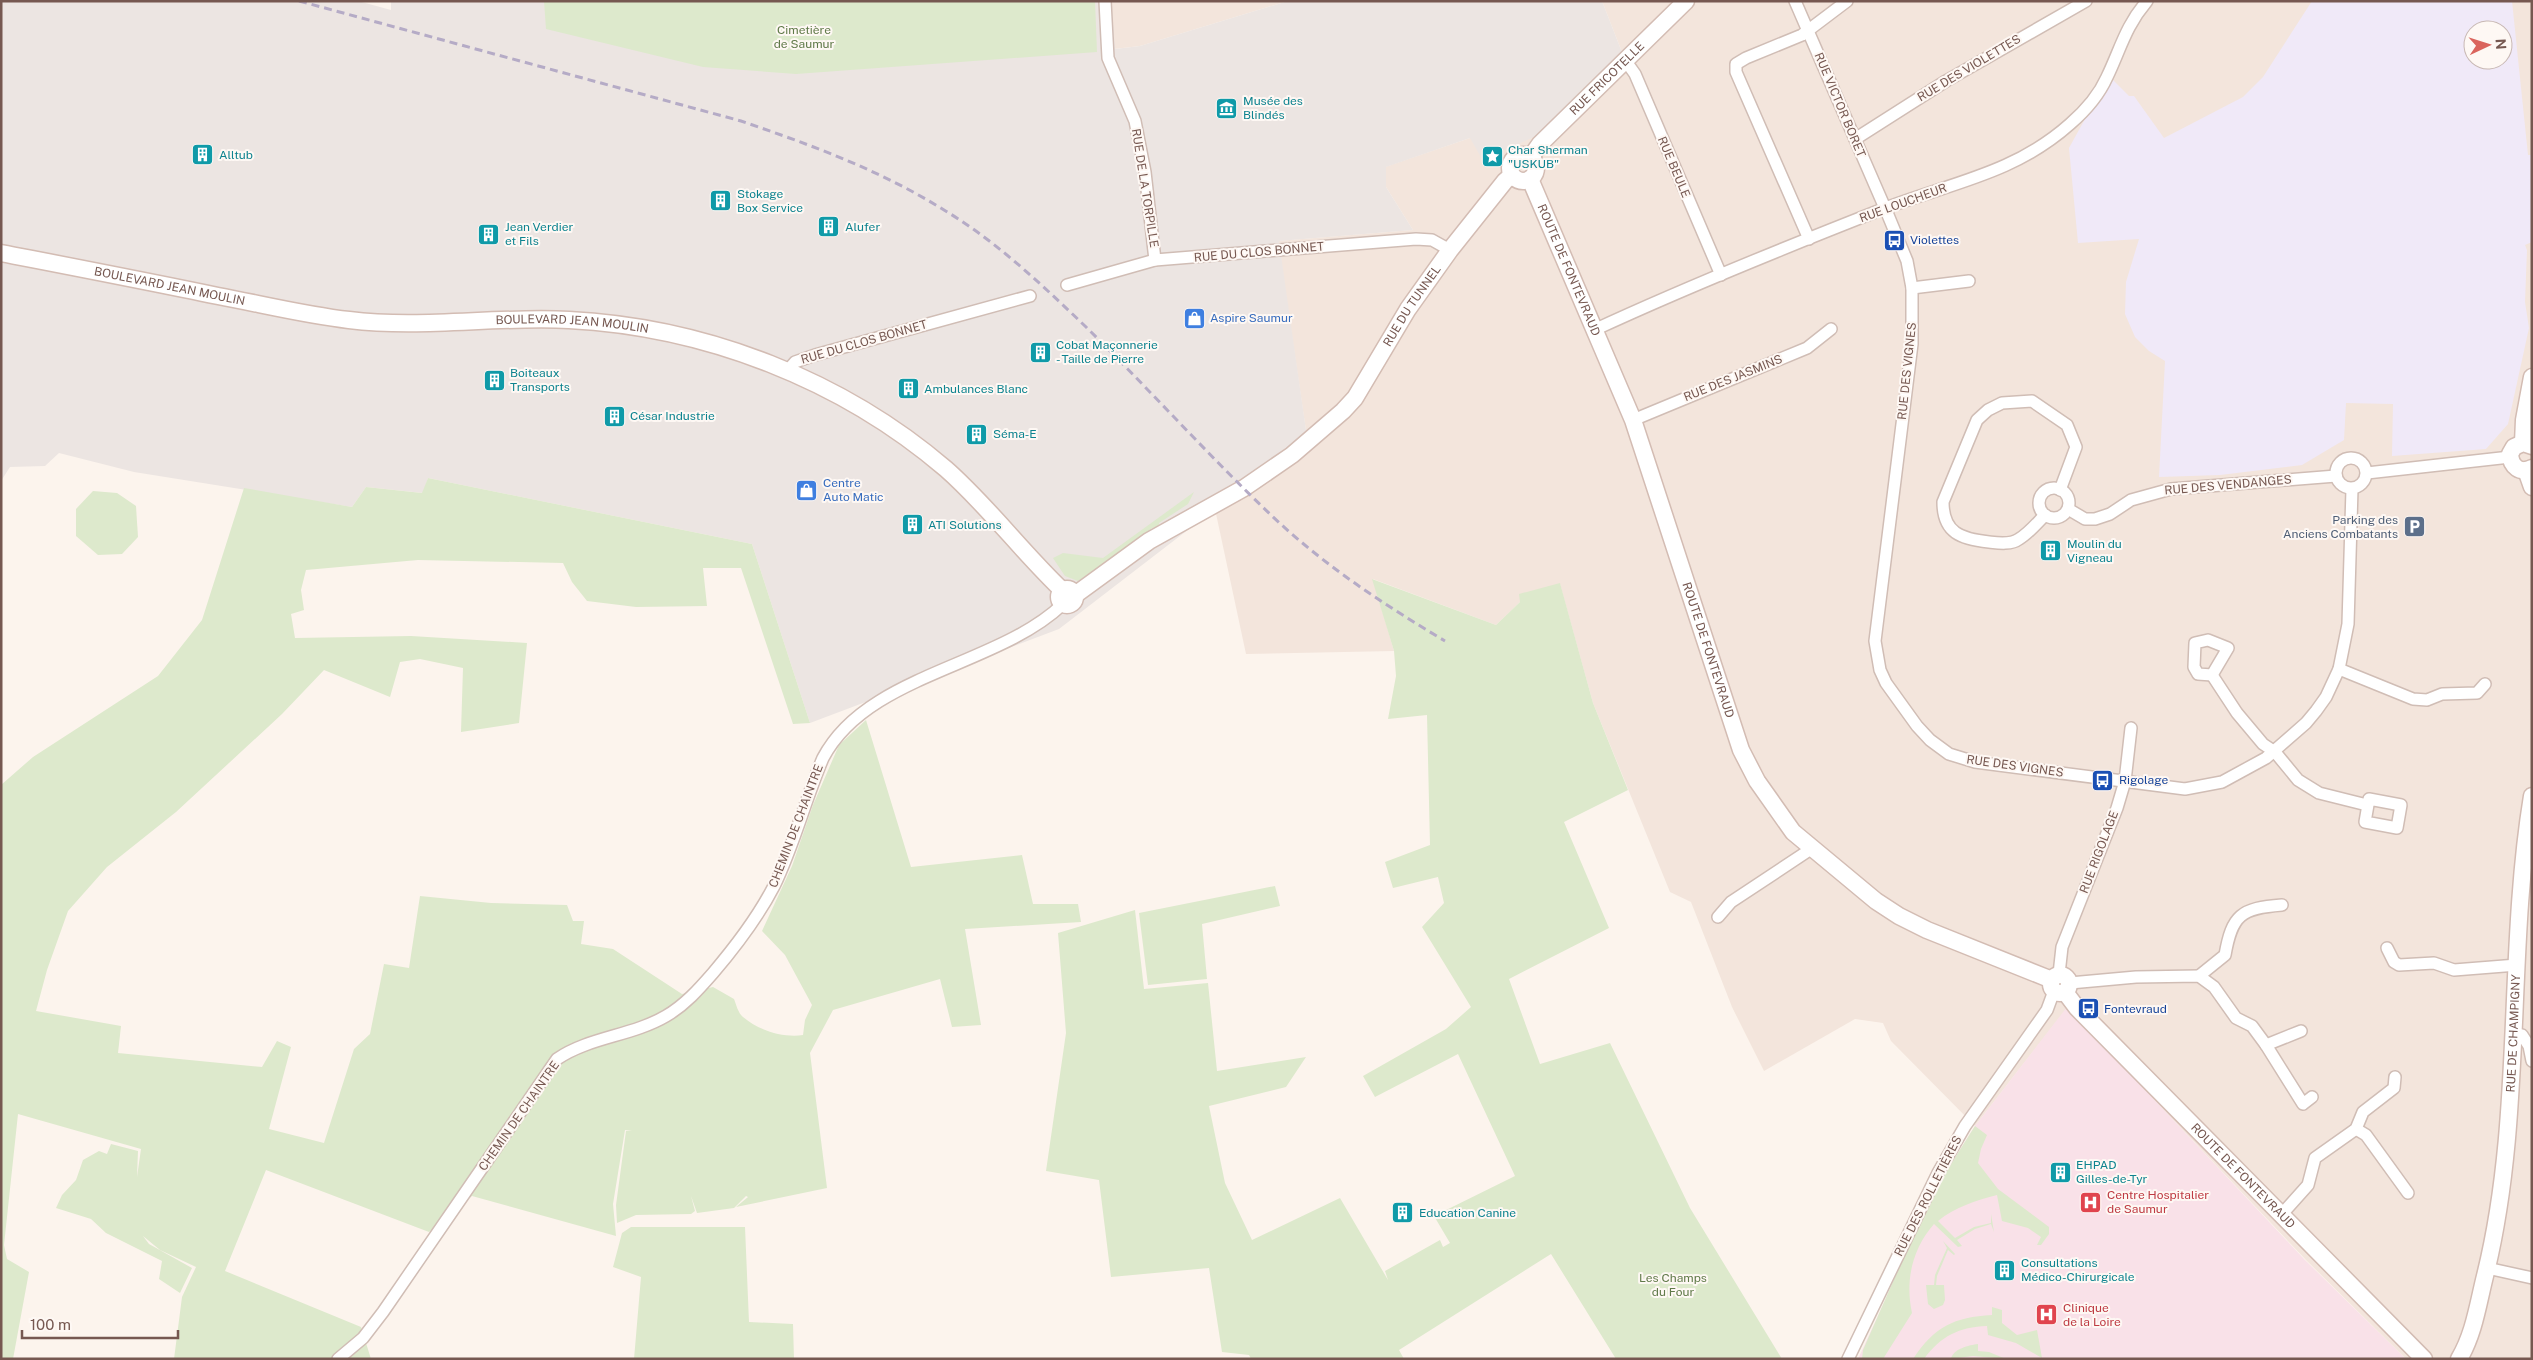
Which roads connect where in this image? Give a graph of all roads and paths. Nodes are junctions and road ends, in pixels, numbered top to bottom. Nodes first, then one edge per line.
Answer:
1 (1105, 1) edge
2 (1686, 1) edge
3 (1795, 1) edge
4 (1847, 1) edge
5 (2086, 1) edge
6 (2147, 1) edge
7 (2070, 4) edge
8 (1808, 32) junction
9 (1625, 60) junction
10 (1855, 139) junction
11 (1530, 158) junction
12 (1512, 175) junction
13 (1530, 179) junction
14 (1885, 208) junction
15 (1809, 239) junction
16 (1450, 250) junction
17 (1, 253) edge
18 (1155, 260) junction
19 (1721, 275) junction
20 (1969, 281) dead end
21 (1067, 285) dead end
22 (1912, 288) junction
23 (1030, 296) dead end
24 (1831, 329) dead end
25 (1594, 330) junction
26 (788, 370) junction
27 (2532, 377) edge
28 (1633, 420) junction
29 (2527, 444) edge
30 (2510, 457) junction
31 (2529, 469) edge
32 (2367, 473) junction
33 (2336, 476) junction
34 (2532, 488) edge
35 (2352, 489) junction
36 (2060, 490) junction
37 (2068, 509) junction
38 (2045, 515) junction
39 (1067, 596) junction
40 (2339, 669) junction
41 (2212, 675) dead end
42 (2485, 684) dead end
43 (2131, 728) dead end
44 (2274, 752) junction
45 (2125, 782) junction
46 (2532, 796) edge
47 (2367, 805) dead end
48 (1811, 849) junction
49 (2282, 906) dead end
50 (1718, 917) dead end
51 (2388, 948) dead end
52 (2517, 965) junction
53 (2206, 973) junction
54 (2060, 984) junction
55 (2301, 1031) dead end
56 (2513, 1034) junction
57 (2266, 1045) junction
58 (2532, 1060) edge
59 (2396, 1077) dead end
60 (2312, 1097) dead end
61 (2356, 1129) junction
62 (2408, 1193) dead end
63 (2282, 1214) junction
64 (2487, 1268) junction
65 (2532, 1278) edge
66 (338, 1359) edge
67 (1848, 1359) edge
68 (2424, 1359) edge
69 (2459, 1359) edge

1 - 18 street, RUE DE LA TORPILLE
2 - 9 street, RUE FRICOTELLE
3 - 8 street, RUE VICTOR BORET
4 - 8 street
5 - 7 street, RUE DES VIOLETTES
6 - 14 street, RUE LOUCHEUR
7 - 10 street, RUE DES VIOLETTES
8 - 10 street, RUE VICTOR BORET
8 - 15 street
9 - 11 street, RUE FRICOTELLE
9 - 19 street, RUE BEULE
10 - 14 street, RUE VICTOR BORET
11 - 12 street
11 - 13 street
12 - 13 street
12 - 16 street, RUE DU TUNNEL
13 - 25 street, ROUTE DE FONTEVRAUD
14 - 15 street, RUE LOUCHEUR
14 - 22 street, RUE DES VIGNES
15 - 19 street, RUE LOUCHEUR
16 - 18 street, RUE DU CLOS BONNET
16 - 39 street, RUE DU TUNNEL
17 - 26 street, BOULEVARD JEAN MOULIN
18 - 21 street, RUE DU CLOS BONNET
19 - 25 street, RUE LOUCHEUR
20 - 22 street
22 - 45 street, RUE DES VIGNES
23 - 26 street, RUE DU CLOS BONNET
24 - 28 street, RUE DES JASMINS
25 - 28 street, ROUTE DE FONTEVRAUD
26 - 39 street, BOULEVARD JEAN MOULIN
27 - 29 street
28 - 48 street, ROUTE DE FONTEVRAUD
29 - 30 street
30 - 31 street
30 - 32 street
31 - 34 street
32 - 33 street
32 - 35 street
33 - 35 street
33 - 37 street, RUE DES VENDANGES
35 - 40 street, RUE DES VIGNES
36 - 37 street
36 - 38 street
36 - 38 street
37 - 38 street
39 - 66 street, CHEMIN DE CHAINTRE
40 - 42 street
40 - 44 street, RUE DES VIGNES
41 - 44 street
43 - 45 street, RUE RIGOLAGE
44 - 45 street, RUE DES VIGNES
44 - 47 street
45 - 54 street, RUE RIGOLAGE
46 - 52 street, RUE DE CHAMPIGNY
48 - 50 street
48 - 54 street, ROUTE DE FONTEVRAUD
49 - 53 street
51 - 52 street
52 - 56 street, RUE DE CHAMPIGNY
53 - 54 street
53 - 57 street
54 - 63 street, ROUTE DE FONTEVRAUD
54 - 67 street, RUE DES ROLLETIÈRES
55 - 57 street
56 - 58 street
56 - 64 street, RUE DE CHAMPIGNY
57 - 60 street
59 - 61 street
61 - 62 street
61 - 63 street
63 - 68 street, ROUTE DE FONTEVRAUD
64 - 65 street
64 - 69 street, RUE DE CHAMPIGNY

